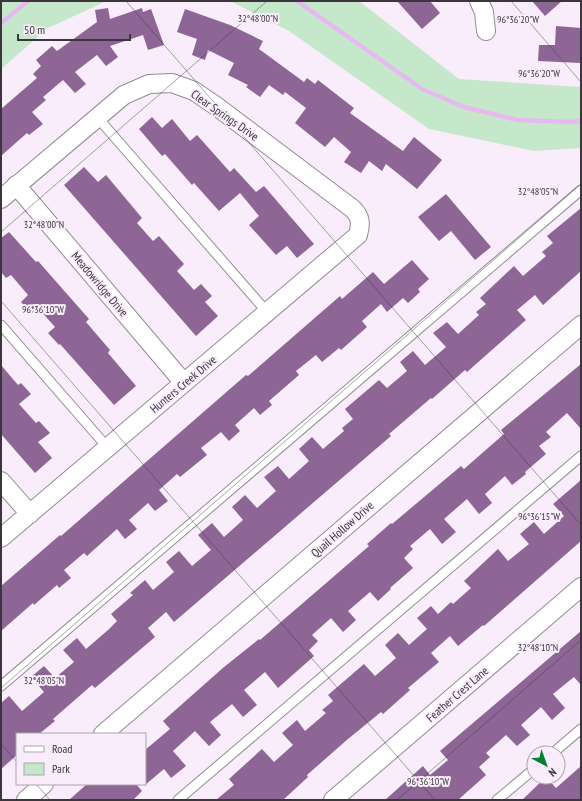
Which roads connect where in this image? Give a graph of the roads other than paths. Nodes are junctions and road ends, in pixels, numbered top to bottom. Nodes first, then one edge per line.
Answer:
1 (479, 1) edge
2 (486, 31) dead end
3 (97, 117) junction
4 (16, 186) junction
5 (581, 190) edge
6 (1, 199) edge
7 (360, 225) joint
8 (267, 312) junction
9 (1, 325) edge
10 (581, 325) edge
11 (184, 383) junction
12 (108, 448) junction
13 (581, 456) edge
14 (1, 482) edge
15 (30, 514) junction
16 (1, 538) edge
17 (581, 587) edge
18 (1, 686) edge
19 (581, 729) edge
20 (104, 733) edge
21 (562, 745) edge
22 (526, 776) edge
23 (43, 785) edge
24 (26, 800) edge
25 (178, 800) edge
26 (332, 800) edge
27 (498, 800) edge

1 - 2 street
3 - 4 street, Clear Springs Drive
3 - 7 street, Clear Springs Drive
3 - 8 lane
4 - 6 street, Clear Springs Drive
4 - 11 street, Meadowridge Drive
5 - 18 lane
7 - 8 street, Hunters Creek Drive
8 - 11 street, Hunters Creek Drive
9 - 12 lane
10 - 20 street, Quail Hollow Drive
11 - 12 street, Hunters Creek Drive
12 - 15 street, Hunters Creek Drive
13 - 25 lane
14 - 15 street
15 - 16 street, Hunters Creek Drive
17 - 26 street, Feather Crest Lane
19 - 21 lane
22 - 27 lane
23 - 24 street

